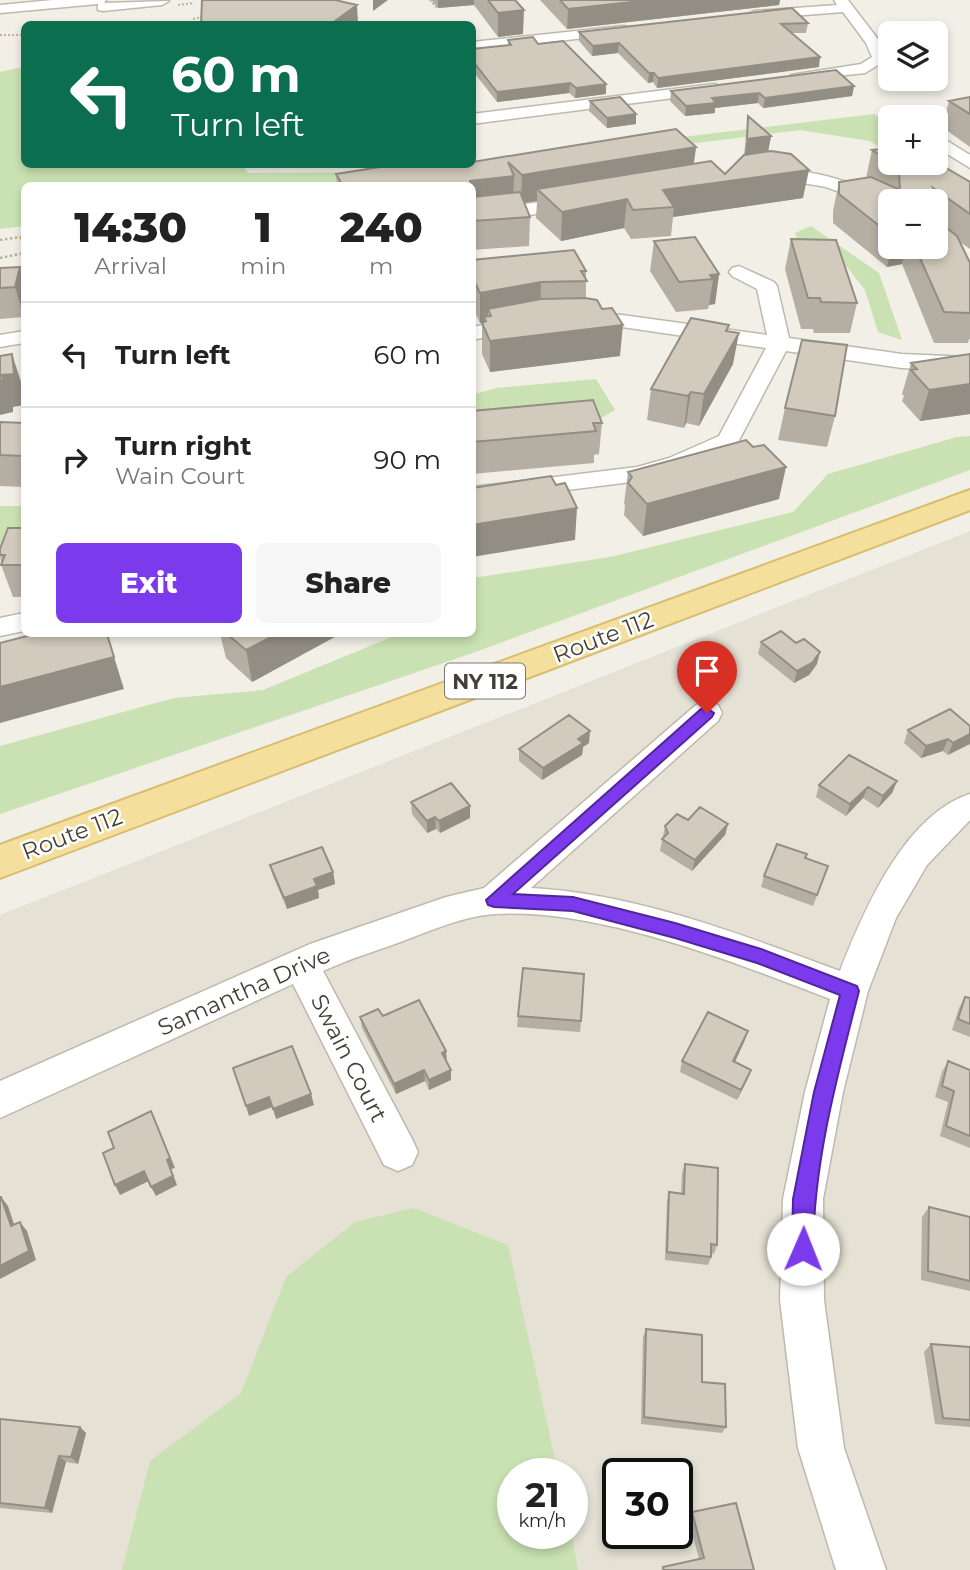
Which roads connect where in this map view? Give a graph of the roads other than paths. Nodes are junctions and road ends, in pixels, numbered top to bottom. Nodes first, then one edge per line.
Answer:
1 (166, 0) edge
2 (101, 4) edge
3 (844, 4) edge
4 (0, 9) edge
5 (82, 9) dead end
6 (27, 10) junction
7 (0, 16) edge
8 (733, 17) edge
9 (637, 28) edge
10 (476, 47) edge
11 (776, 81) edge
12 (736, 86) edge
13 (476, 118) edge
14 (948, 147) edge
15 (970, 163) edge
16 (752, 174) edge
17 (594, 200) edge
18 (878, 201) edge
19 (476, 216) edge
20 (739, 272) dead end
21 (476, 333) edge
22 (21, 338) edge
23 (0, 341) edge
24 (779, 343) junction
25 (970, 364) edge
26 (476, 494) edge
27 (970, 499) edge
28 (21, 623) edge
29 (0, 627) edge
30 (707, 713) dead end
31 (970, 806) edge
32 (0, 862) edge
33 (494, 900) junction
34 (301, 964) junction
35 (850, 991) junction
36 (0, 1100) edge
37 (398, 1152) dead end
38 (861, 1570) edge

1 - 2 street
2 - 6 street
3 - 8 street
3 - 11 street
4 - 6 street
5 - 6 street
6 - 7 street
9 - 10 street
12 - 13 street
14 - 15 street
16 - 18 street
17 - 19 street
20 - 24 street
21 - 24 street
22 - 23 street
24 - 25 street
24 - 26 street
27 - 32 main road, Route 112 / NY 112
28 - 29 street
30 - 33 street
31 - 35 street
33 - 34 street, Samantha Drive
33 - 35 street
34 - 36 street, Samantha Drive
34 - 37 street, Swain Court
35 - 38 street

